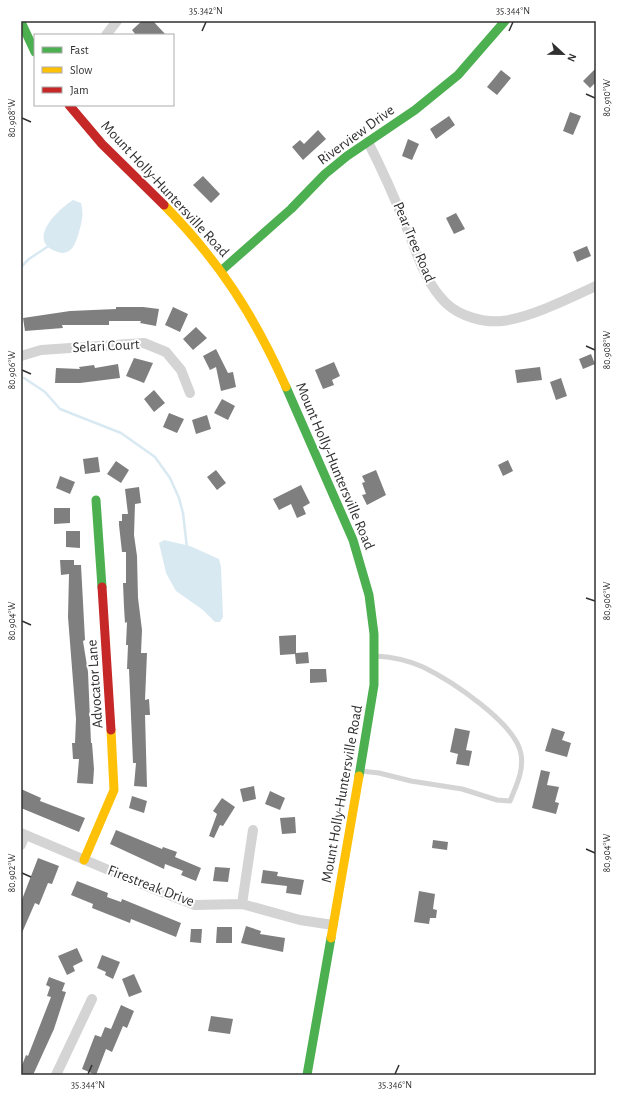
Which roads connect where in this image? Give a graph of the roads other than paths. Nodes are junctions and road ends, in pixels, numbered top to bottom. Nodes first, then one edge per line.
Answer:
1 (117, 21) edge
2 (505, 21) edge
3 (21, 22) edge
4 (107, 34) edge
5 (34, 50) edge
6 (70, 106) edge
7 (368, 142) junction
8 (222, 270) junction
9 (596, 286) edge
10 (21, 356) edge
11 (190, 393) dead end
12 (96, 500) dead end
13 (375, 656) junction
14 (360, 771) junction
15 (253, 830) dead end
16 (23, 834) edge
17 (21, 845) edge
18 (84, 860) junction
19 (242, 904) junction
20 (333, 925) junction
21 (92, 999) dead end
22 (56, 1075) edge
23 (307, 1075) edge

1 - 4 street
2 - 7 main road, Riverview Drive
3 - 5 main road
6 - 8 main road, Mount Holly-Huntersville Road
7 - 8 main road, Riverview Drive
7 - 9 street, Pear Tree Road
8 - 13 main road, Mount Holly-Huntersville Road
10 - 11 street, Selari Court
12 - 18 main road, Advocator Lane
13 - 14 main road, Mount Holly-Huntersville Road
13 - 14 lane
14 - 20 main road, Mount Holly-Huntersville Road
15 - 19 street
16 - 17 street
16 - 18 street, Firestreak Drive
18 - 19 street, Firestreak Drive
19 - 20 street, Firestreak Drive
20 - 23 main road, Mount Holly-Huntersville Road
21 - 22 street

